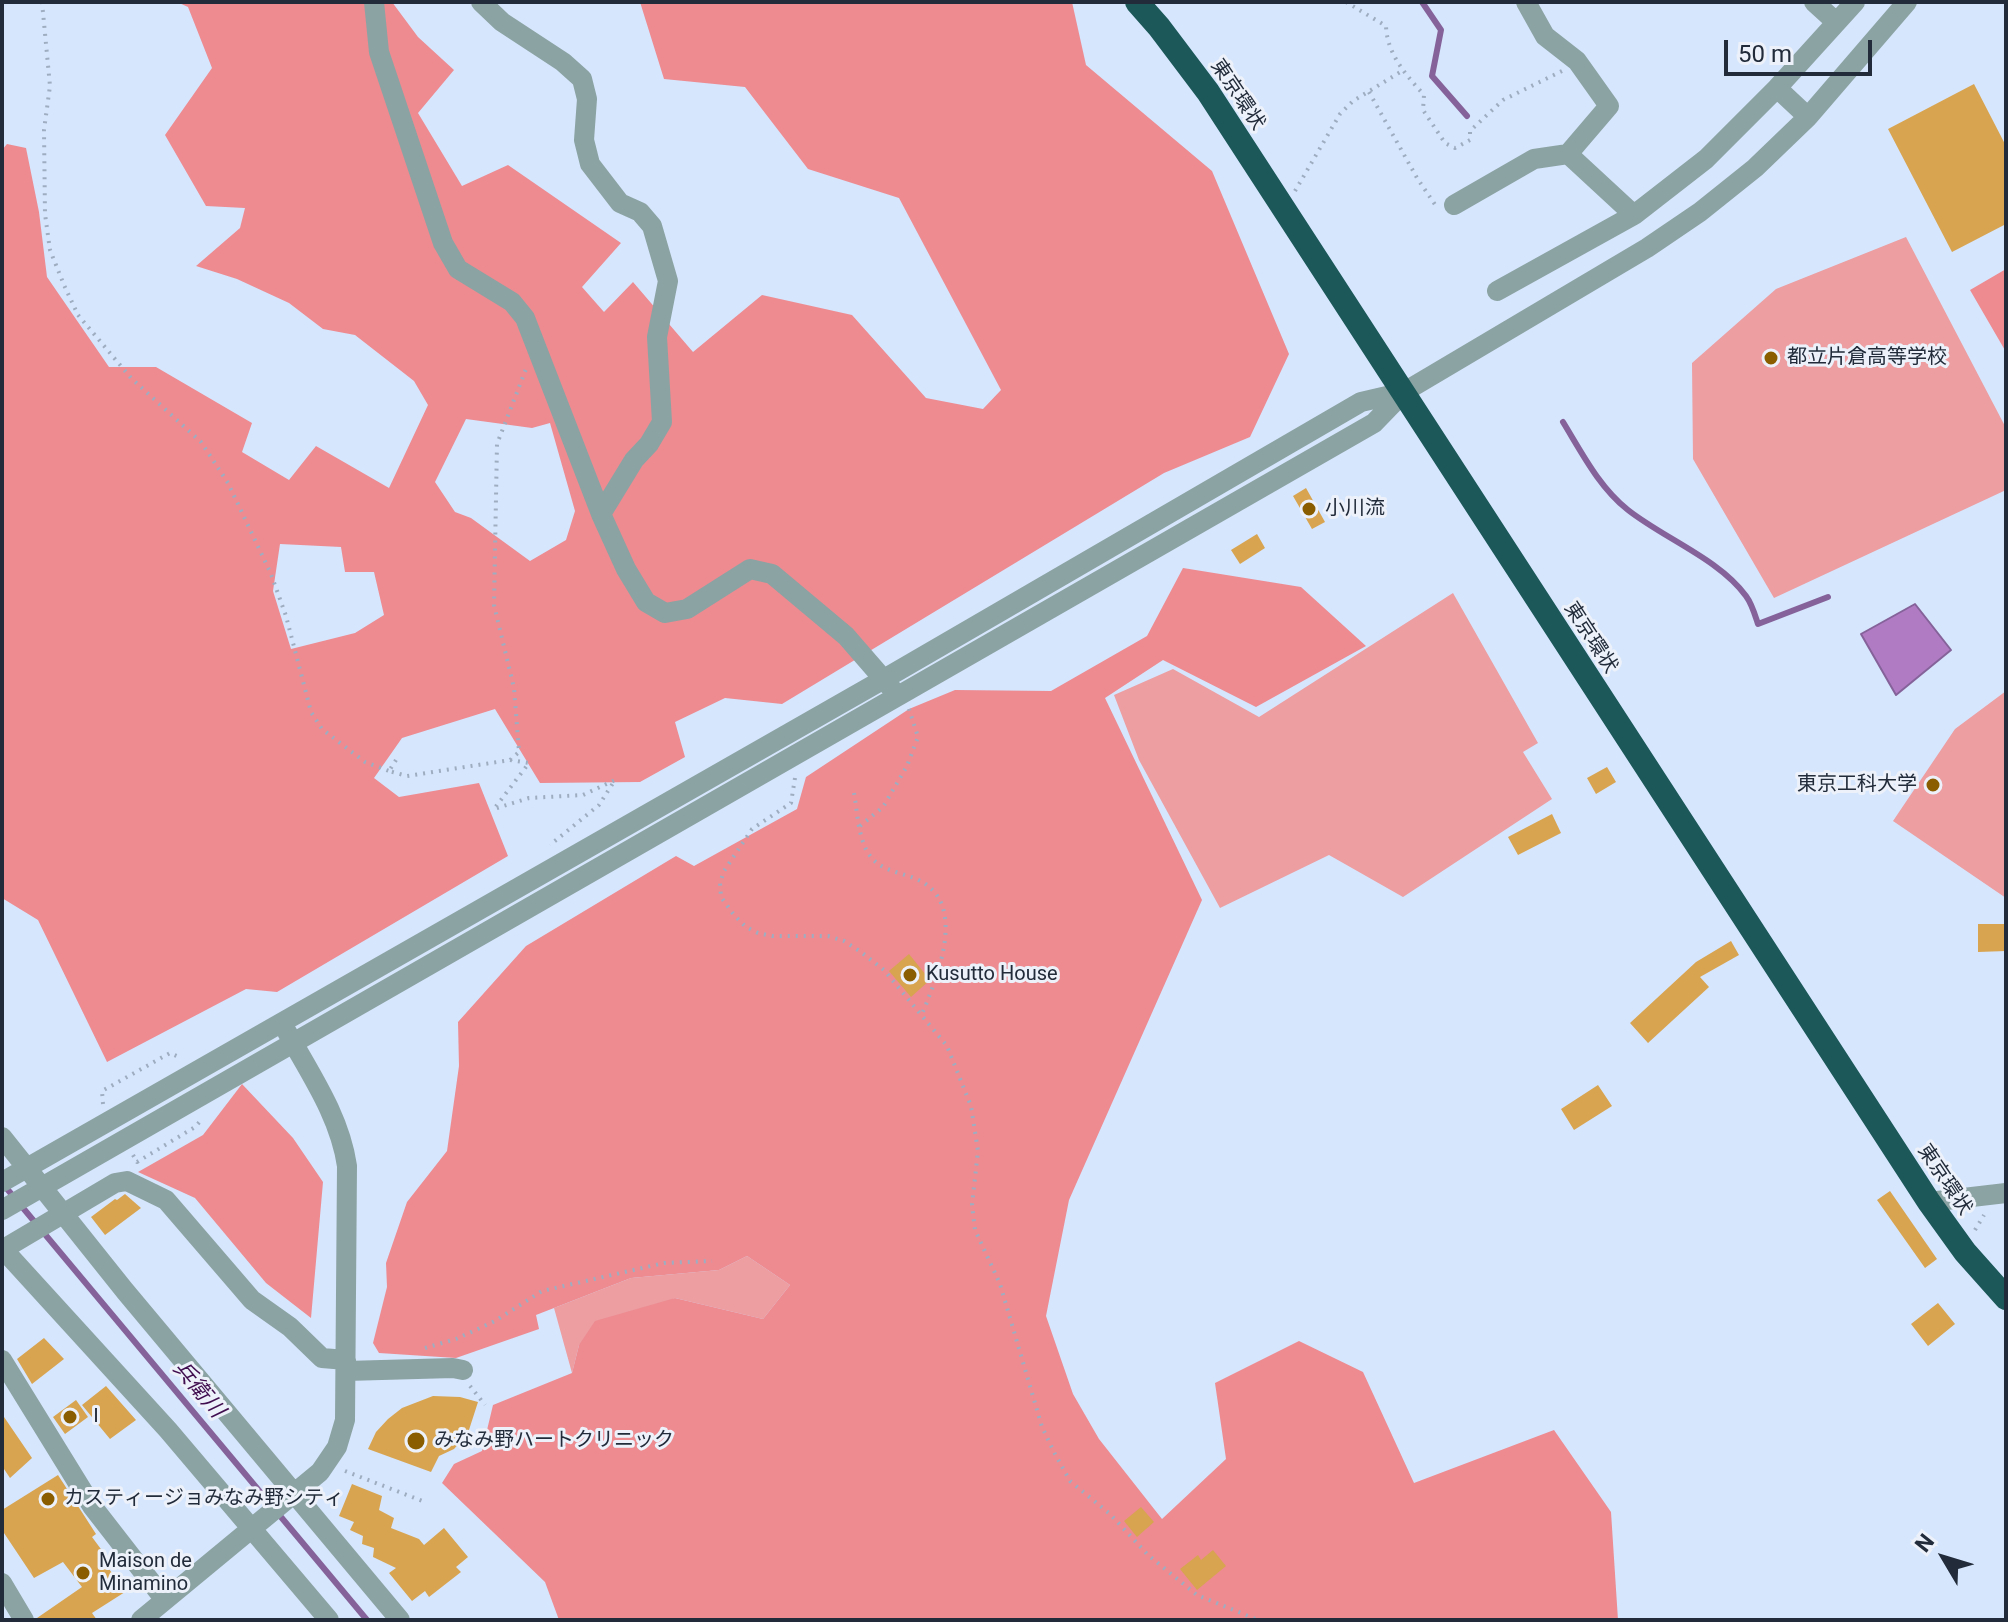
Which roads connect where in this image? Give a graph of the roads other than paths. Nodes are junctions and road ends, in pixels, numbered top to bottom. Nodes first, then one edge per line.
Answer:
1 (374, 2) edge
2 (481, 2) edge
3 (1137, 2) edge
4 (1526, 2) edge
5 (1814, 2) edge
6 (1855, 2) edge
7 (1907, 2) edge
8 (1836, 22) junction
9 (1777, 88) junction
10 (1808, 117) junction
11 (1568, 154) junction
12 (1448, 208) road end
13 (1634, 215) junction
14 (1497, 291) dead end
15 (1404, 392) junction
16 (601, 514) junction
17 (884, 679) junction
18 (898, 697) junction
19 (281, 1022) junction
20 (292, 1042) junction
21 (2, 1137) edge
22 (2, 1182) edge
23 (2006, 1193) edge
24 (1929, 1202) junction
25 (2, 1210) edge
26 (60, 1217) junction
27 (2, 1249) edge
28 (2006, 1298) edge
29 (2, 1360) edge
30 (346, 1366) junction
31 (463, 1370) dead end
32 (291, 1497) junction
33 (252, 1529) junction
34 (2, 1583) edge
35 (165, 1600) junction
36 (24, 1620) edge
37 (141, 1620) edge
38 (329, 1620) edge
39 (400, 1620) edge

1 - 16 street
2 - 16 street
3 - 15 highway, 東京環状
4 - 11 street
5 - 8 street
6 - 8 street
7 - 10 street
8 - 9 street
9 - 10 street
9 - 13 street
10 - 15 street
11 - 12 street
11 - 13 street
13 - 14 street
15 - 17 street
15 - 18 street
15 - 24 highway, 東京環状
16 - 17 street
17 - 18 street
17 - 19 street
18 - 20 street
19 - 20 street
19 - 22 street
20 - 25 street
20 - 30 street
21 - 26 street
23 - 24 street
24 - 28 highway, 東京環状
26 - 27 street
26 - 30 street
26 - 32 street
27 - 33 street
29 - 35 street
30 - 31 street
30 - 32 street
32 - 33 street
32 - 39 street
33 - 35 street
33 - 38 street
34 - 36 street
35 - 37 street

